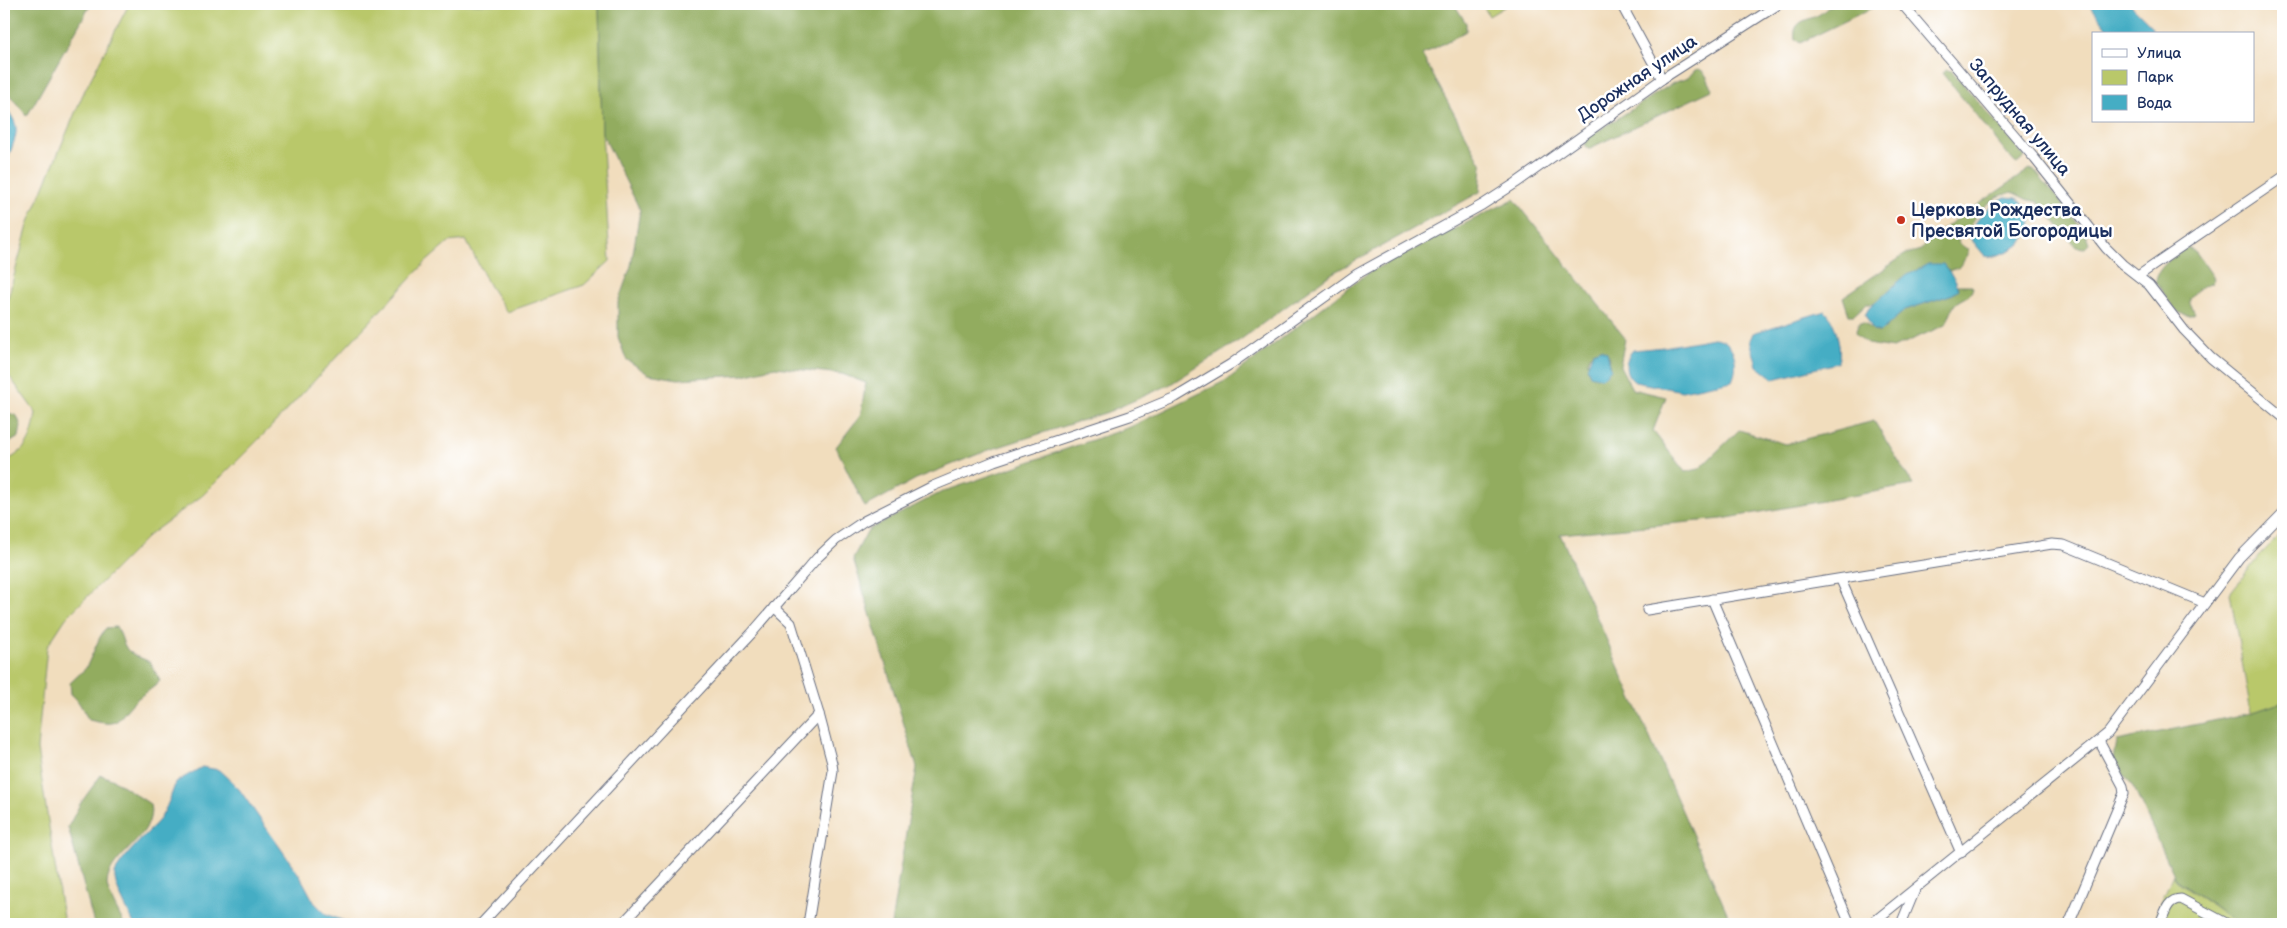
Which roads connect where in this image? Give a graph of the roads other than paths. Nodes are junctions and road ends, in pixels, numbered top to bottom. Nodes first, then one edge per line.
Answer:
1 (1621, 4) edge
2 (1779, 4) edge
3 (1902, 4) edge
4 (1662, 79) junction
5 (2283, 177) edge
6 (2138, 276) junction
7 (2283, 417) edge
8 (2283, 513) edge
9 (1841, 580) junction
10 (1712, 598) junction
11 (2204, 603) junction
12 (774, 607) junction
13 (1647, 610) dead end
14 (819, 714) junction
15 (2099, 741) junction
16 (1961, 853) junction
17 (1916, 889) junction
18 (481, 924) edge
19 (622, 924) edge
20 (808, 924) edge
21 (1850, 924) edge
22 (1871, 924) edge
23 (1901, 924) edge
24 (2069, 924) edge
25 (2160, 924) edge
26 (2228, 924) edge

1 - 4 street
2 - 4 street, Дорожная улица
3 - 6 street, Запрудная улица
4 - 12 street, Дорожная улица
5 - 6 street
6 - 7 street, Запрудная улица
8 - 11 street
9 - 10 street
9 - 11 street
9 - 16 street
10 - 13 street
10 - 21 street
11 - 15 street
12 - 14 street
12 - 18 street, Дорожная улица
14 - 19 street
14 - 20 street
15 - 16 street
15 - 24 street
16 - 17 street
17 - 22 street
17 - 23 street
25 - 26 street

